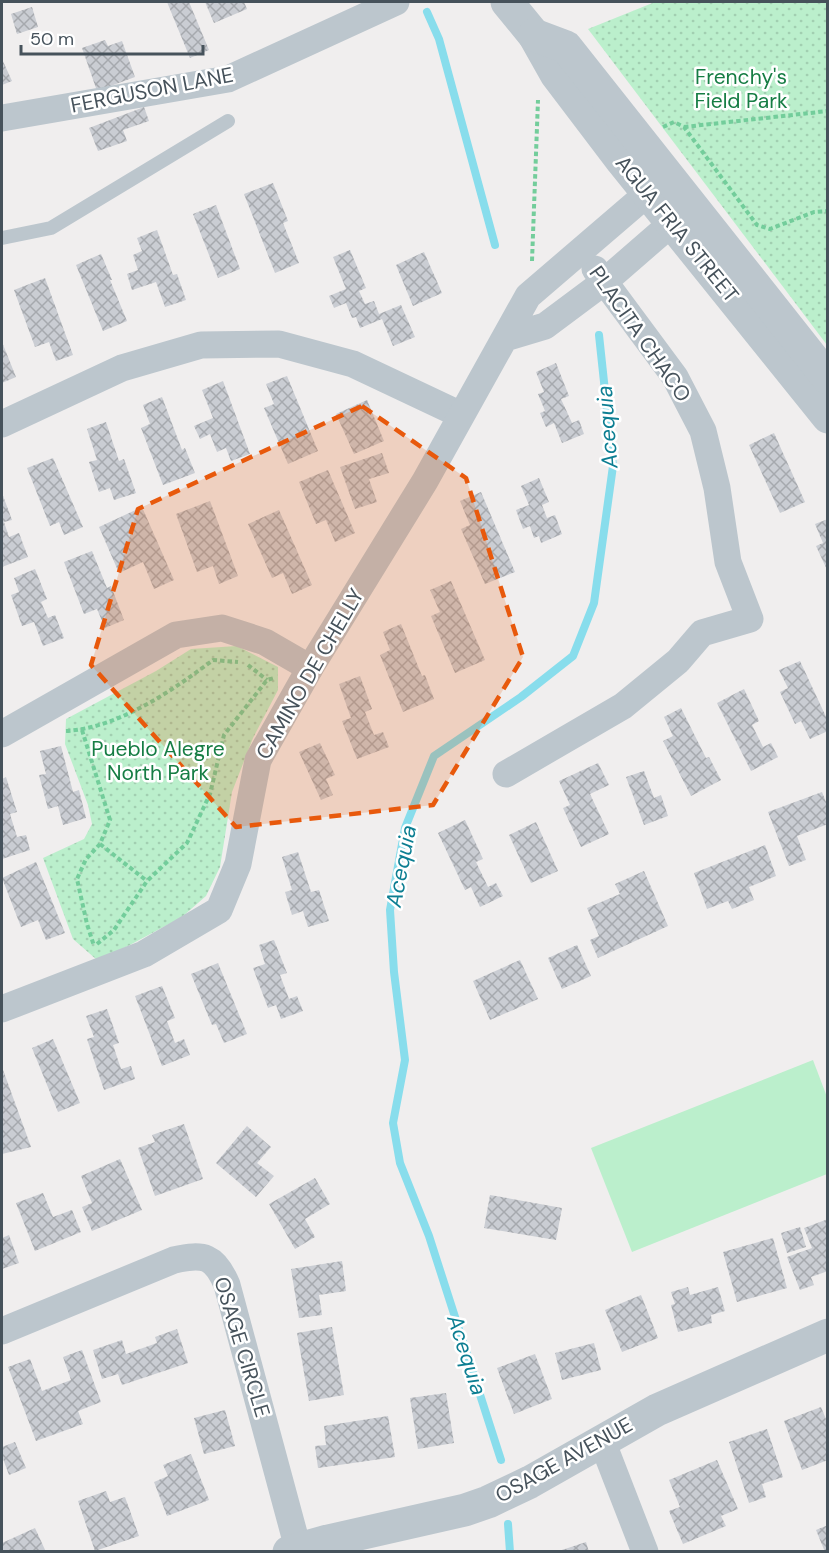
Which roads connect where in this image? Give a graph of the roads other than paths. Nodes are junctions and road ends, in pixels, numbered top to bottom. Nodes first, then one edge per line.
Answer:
1 (396, 2) edge
2 (507, 2) edge
3 (534, 35) junction
4 (2, 117) edge
5 (228, 121) dead end
6 (648, 193) junction
7 (677, 209) junction
8 (2, 238) edge
9 (582, 251) junction
10 (604, 282) junction
11 (505, 338) junction
12 (828, 378) edge
13 (460, 415) junction
14 (828, 417) edge
15 (2, 424) edge
16 (310, 668) junction
17 (2, 734) edge
18 (506, 774) dead end
19 (2, 1010) edge
20 (2, 1331) edge
21 (828, 1335) edge
22 (602, 1441) junction
23 (295, 1550) edge
24 (645, 1551) edge

1 - 4 street, FERGUSON LANE
2 - 3 street, AGUA FRIA STREET
3 - 6 street, AGUA FRIA STREET
3 - 7 street, AGUA FRIA STREET
5 - 8 lane
6 - 7 street, AGUA FRIA STREET
6 - 9 street, CAMINO DE CHELLY
7 - 10 street
7 - 12 street, AGUA FRIA STREET
7 - 14 street, AGUA FRIA STREET
9 - 10 street, PLACITA CHACO
9 - 11 street, CAMINO DE CHELLY
10 - 11 street
10 - 18 street, PLACITA CHACO
11 - 13 street, CAMINO DE CHELLY
13 - 15 street
13 - 16 street, CAMINO DE CHELLY
16 - 17 street
16 - 19 street, CAMINO DE CHELLY
20 - 23 street, OSAGE CIRCLE
21 - 22 street, OSAGE AVENUE
22 - 23 street, OSAGE AVENUE
22 - 24 street

